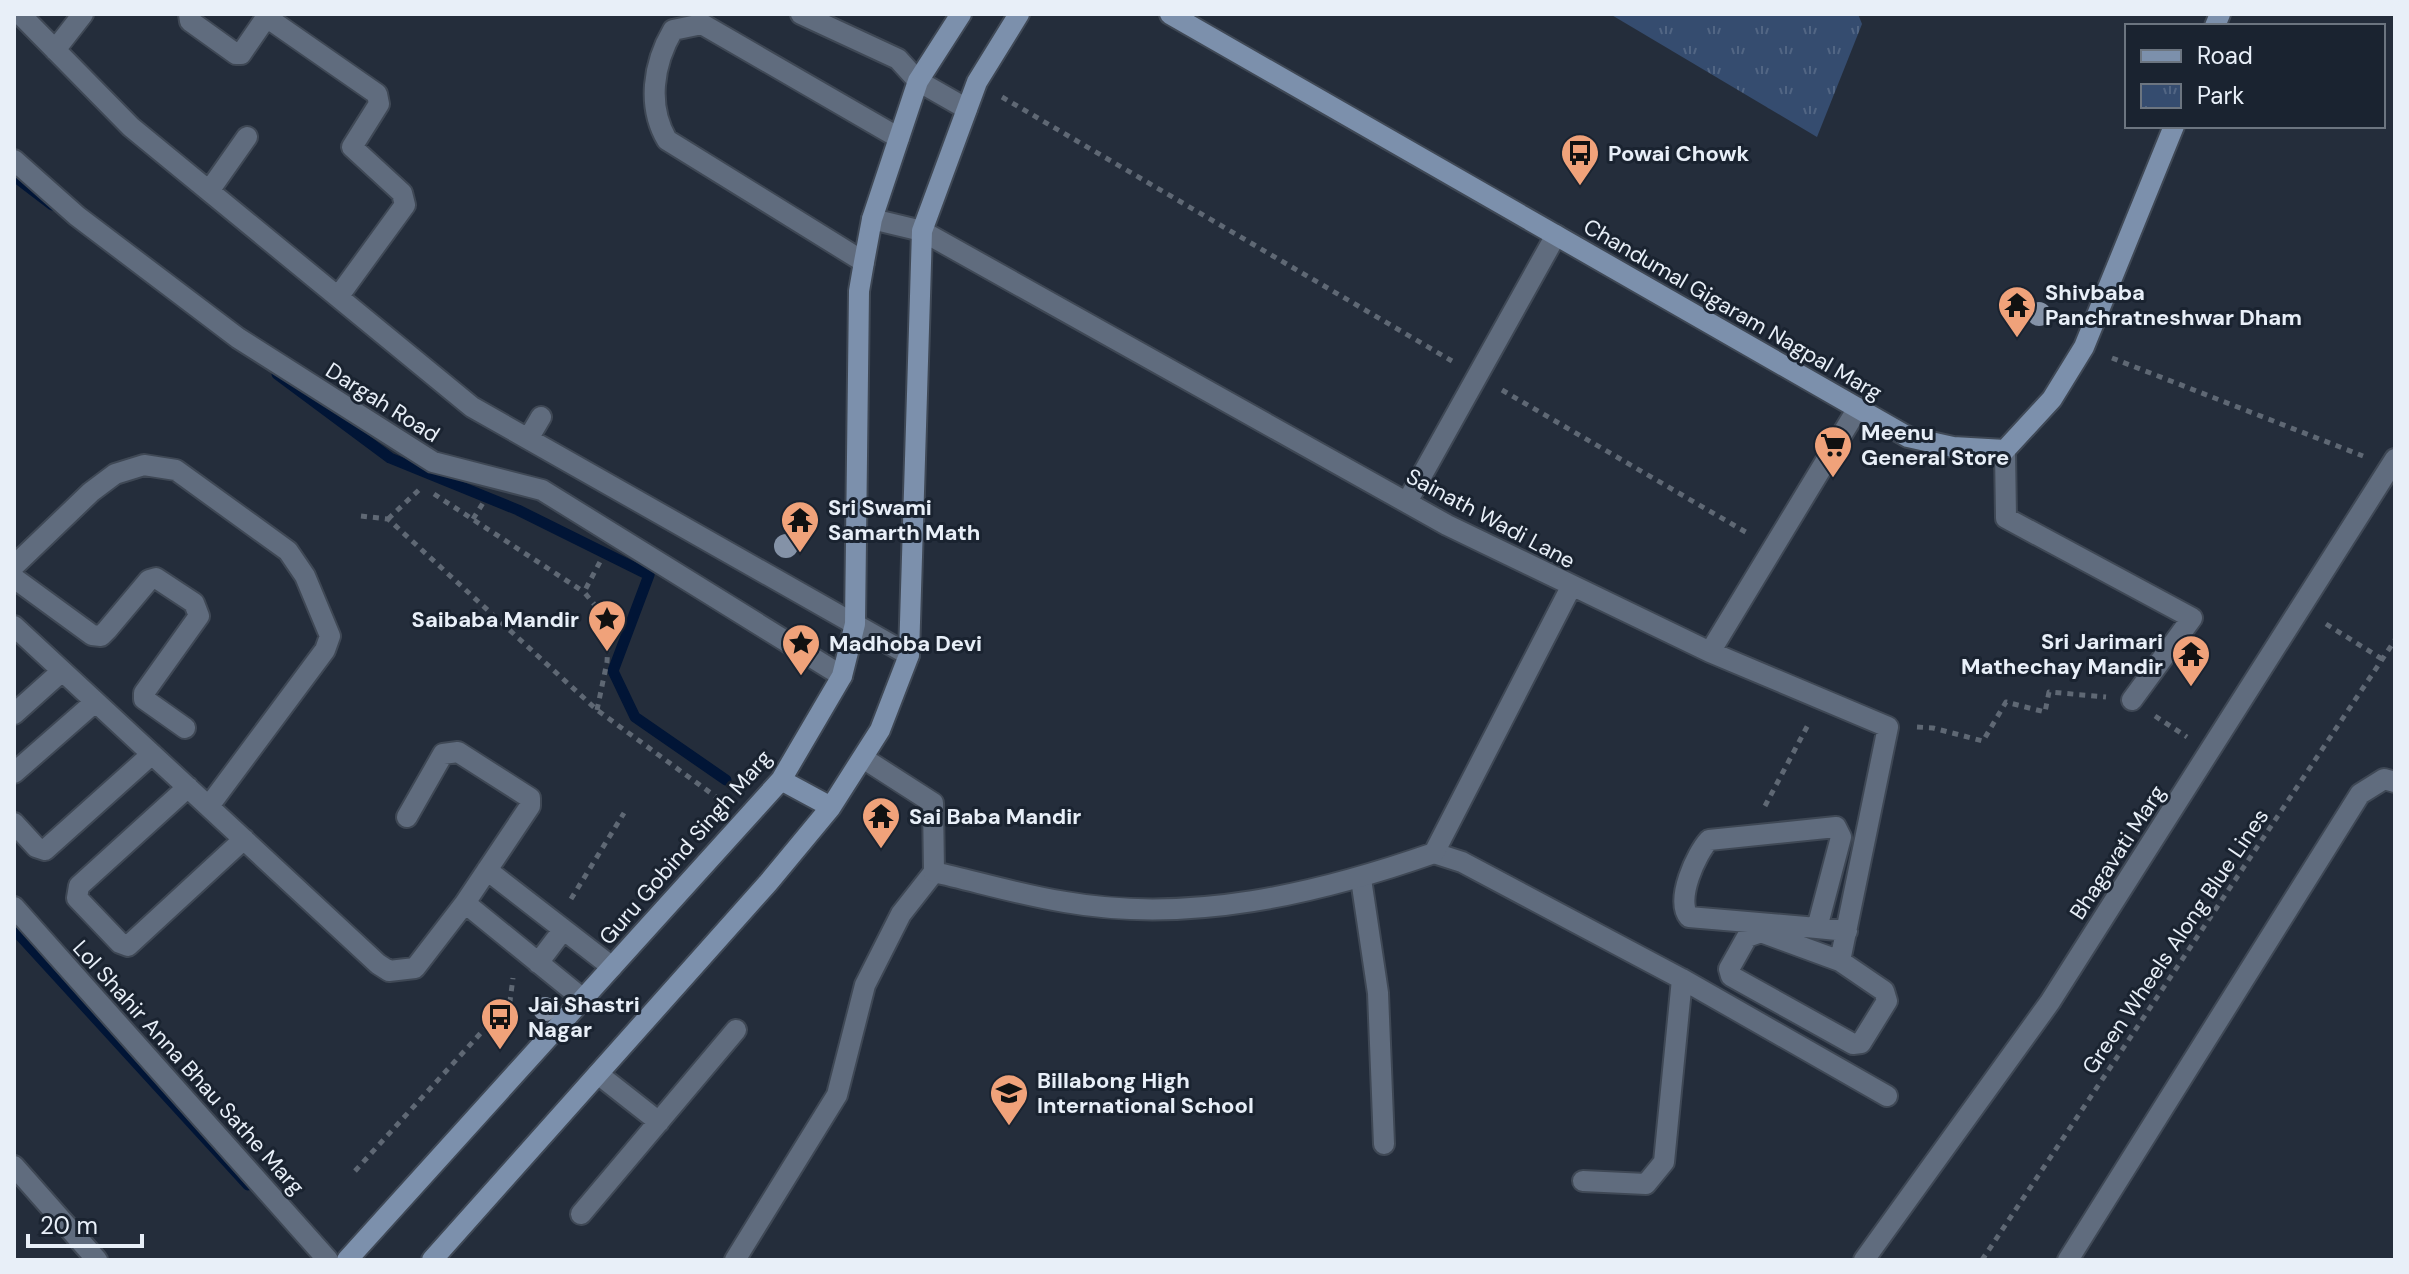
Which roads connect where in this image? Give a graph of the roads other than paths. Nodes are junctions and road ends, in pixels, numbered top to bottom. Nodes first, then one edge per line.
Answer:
1 (20, 14) edge
2 (83, 14) edge
3 (189, 14) edge
4 (801, 14) edge
5 (961, 14) edge
6 (1019, 14) edge
7 (1170, 14) edge
8 (55, 50) junction
9 (918, 81) junction
10 (967, 109) junction
11 (2173, 128) edge
12 (247, 137) dead end
13 (899, 138) junction
14 (14, 160) edge
15 (209, 191) junction
16 (872, 219) junction
17 (922, 231) junction
18 (1556, 235) junction
19 (864, 262) junction
20 (338, 297) junction
21 (1858, 408) junction
22 (541, 417) dead end
23 (528, 439) junction
24 (2005, 450) junction
25 (2392, 463) edge
26 (1407, 502) junction
27 (14, 566) edge
28 (14, 578) edge
29 (1571, 587) junction
30 (855, 624) junction
31 (14, 626) edge
32 (1710, 652) junction
33 (909, 655) junction
34 (62, 671) junction
35 (842, 676) junction
36 (2132, 700) road end
37 (95, 702) junction
38 (14, 714) edge
39 (185, 728) dead end
40 (152, 754) junction
41 (863, 758) junction
42 (14, 773) edge
43 (781, 780) junction
44 (2395, 782) edge
45 (188, 787) junction
46 (209, 806) junction
47 (831, 807) junction
48 (407, 817) dead end
49 (14, 823) edge
50 (244, 839) junction
51 (1434, 853) junction
52 (487, 870) junction
53 (934, 872) junction
54 (1361, 879) junction
55 (465, 903) junction
56 (14, 907) edge
57 (560, 927) junction
58 (1817, 928) junction
59 (1847, 931) junction
60 (534, 960) junction
61 (1840, 961) junction
62 (612, 967) junction
63 (1682, 979) junction
64 (583, 999) junction
65 (736, 1030) dead end
66 (598, 1074) junction
67 (1887, 1096) dead end
68 (659, 1122) junction
69 (1384, 1144) dead end
70 (14, 1166) edge
71 (1583, 1181) dead end
72 (581, 1214) dead end
73 (97, 1260) edge
74 (328, 1260) edge
75 (347, 1260) edge
76 (432, 1260) edge
77 (735, 1260) edge
78 (1864, 1260) edge
79 (2068, 1260) edge

1 - 8 street
2 - 8 street
3 - 20 street
4 - 9 street
5 - 9 street, Guru Gobind Singh Marg
6 - 10 street
7 - 18 street, Chandumal Gigaram Nagpal Marg
8 - 15 street
9 - 10 street
9 - 13 street, Guru Gobind Singh Marg
10 - 17 street
11 - 24 street
12 - 15 street
13 - 16 street, Guru Gobind Singh Marg
13 - 19 street
14 - 35 street, Dargah Road
15 - 20 street
16 - 17 street, Sainath Wadi Lane
16 - 19 street, Guru Gobind Singh Marg
17 - 26 street, Sainath Wadi Lane
17 - 33 street
18 - 21 street, Chandumal Gigaram Nagpal Marg
18 - 26 street
19 - 30 street, Guru Gobind Singh Marg
20 - 23 street
21 - 24 street, Chandumal Gigaram Nagpal Marg
21 - 32 street
22 - 23 street
23 - 30 street
24 - 36 street
25 - 78 street, Bhagavati Marg
26 - 29 street, Sainath Wadi Lane
27 - 46 street
28 - 39 street
29 - 32 street, Sainath Wadi Lane
29 - 51 street
30 - 33 street
30 - 35 street, Guru Gobind Singh Marg
31 - 34 street
32 - 59 street, Sainath Wadi Lane
33 - 41 street
34 - 37 street
34 - 38 street
35 - 43 street, Guru Gobind Singh Marg
37 - 40 street
37 - 42 street
40 - 45 street
40 - 49 street
41 - 47 street
41 - 53 street
43 - 47 street
43 - 62 street, Guru Gobind Singh Marg
44 - 79 street
45 - 46 street
45 - 50 street
46 - 50 street
47 - 66 street
48 - 52 street
50 - 55 street
51 - 54 street
51 - 63 street
52 - 55 street
52 - 57 street
53 - 54 street
53 - 77 street
54 - 69 street
55 - 60 street
56 - 74 street, Lol Shahir Anna Bhau Sathe Marg
57 - 60 street
57 - 62 street
58 - 58 street
58 - 59 street
59 - 61 street
60 - 64 street
61 - 61 street
62 - 64 street, Guru Gobind Singh Marg
63 - 67 street
63 - 71 street
64 - 75 street, Guru Gobind Singh Marg
65 - 68 street
66 - 68 street
66 - 76 street
68 - 72 street
70 - 73 street

